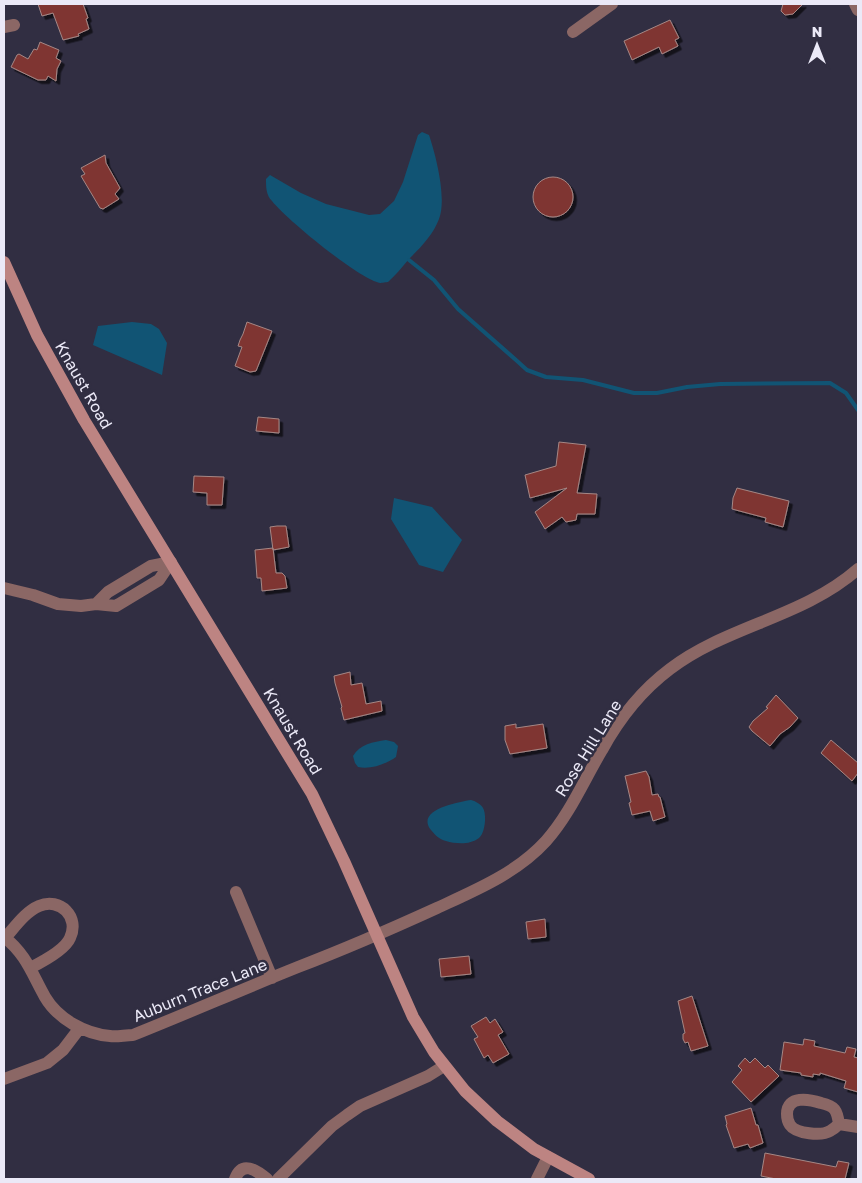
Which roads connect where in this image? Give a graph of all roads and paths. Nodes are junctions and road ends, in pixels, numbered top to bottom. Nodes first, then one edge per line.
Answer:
1 (612, 4) edge
2 (855, 4) edge
3 (858, 10) edge
4 (573, 32) dead end
5 (4, 262) edge
6 (171, 562) junction
7 (858, 569) edge
8 (4, 588) edge
9 (236, 892) dead end
10 (376, 936) junction
11 (4, 938) edge
12 (30, 968) junction
13 (272, 978) junction
14 (79, 1029) junction
15 (444, 1066) junction
16 (4, 1079) edge
17 (840, 1124) dead end
18 (858, 1127) edge
19 (548, 1158) junction
20 (235, 1179) edge
21 (267, 1179) edge
22 (278, 1179) edge
23 (538, 1179) edge
24 (589, 1179) edge

1 - 4 street
2 - 3 street
5 - 6 main road, Knaust Road
6 - 8 street
6 - 10 main road, Knaust Road
7 - 10 street, Rose Hill Lane
9 - 13 street
10 - 13 street, Auburn Trace Lane
10 - 15 main road, Knaust Road
11 - 12 street, Auburn Trace Lane
11 - 12 street, Auburn Trace Lane
12 - 14 street, Auburn Trace Lane
13 - 14 street, Auburn Trace Lane
14 - 16 street
15 - 19 main road, Knaust Road
15 - 22 street
17 - 18 street
19 - 23 street
19 - 24 main road, Knaust Road
20 - 21 street

